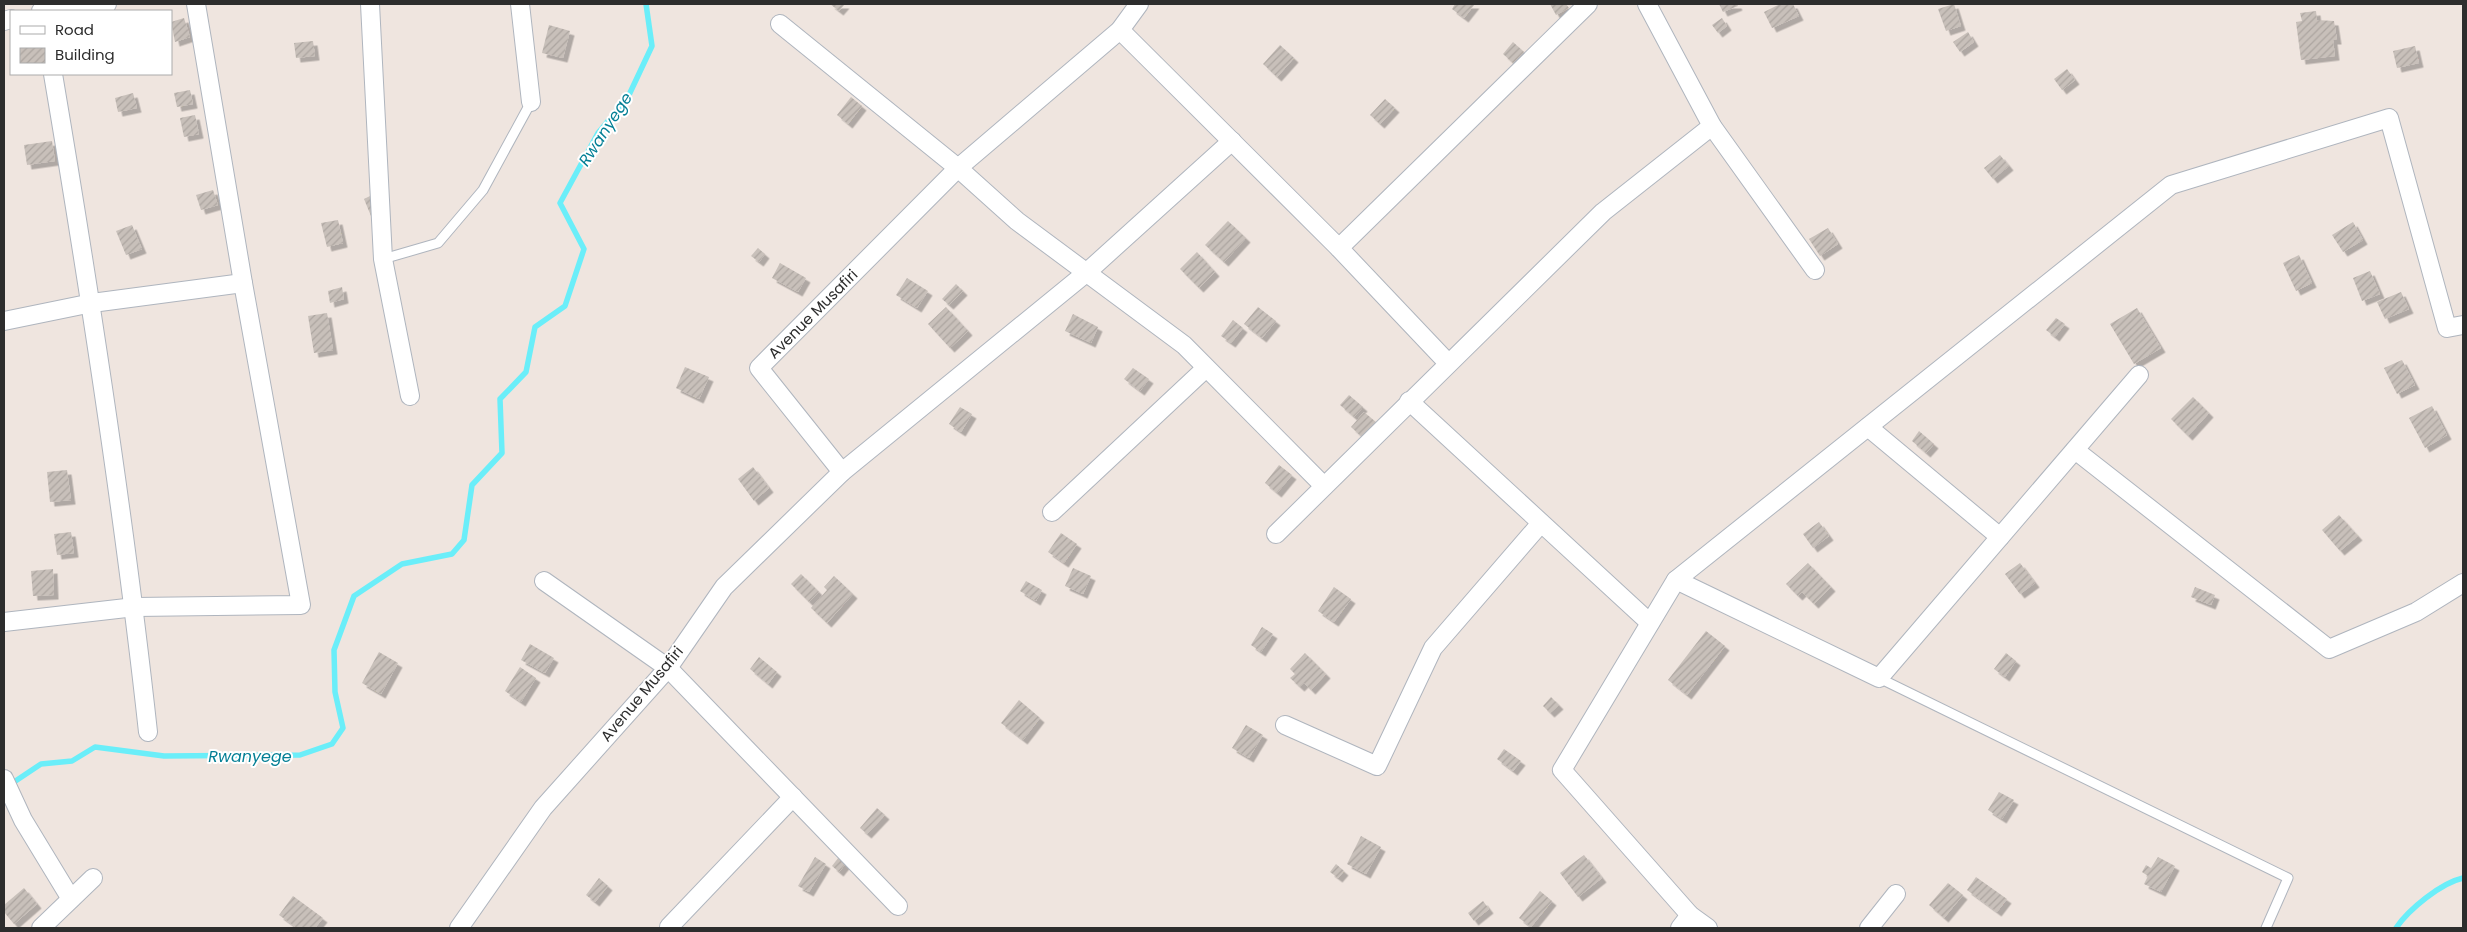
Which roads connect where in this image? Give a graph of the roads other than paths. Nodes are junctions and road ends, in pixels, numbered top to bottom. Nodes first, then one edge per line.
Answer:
1 (107, 4) edge
2 (196, 4) edge
3 (370, 4) edge
4 (520, 4) edge
5 (1139, 4) edge
6 (1588, 4) edge
7 (1647, 4) edge
8 (51, 10) edge
9 (780, 24) dead end
10 (1120, 30) junction
11 (53, 75) edge
12 (531, 102) joint
13 (1712, 126) junction
14 (1232, 141) junction
15 (958, 168) junction
16 (1339, 248) junction
17 (383, 259) junction
18 (1815, 270) dead end
19 (1086, 272) junction
20 (243, 283) junction
21 (92, 303) junction
22 (4, 321) edge
23 (2463, 324) edge
24 (1448, 363) junction
25 (1206, 368) junction
26 (2139, 375) dead end
27 (410, 396) dead end
28 (1409, 402) junction
29 (1868, 426) junction
30 (2075, 450) junction
31 (842, 472) junction
32 (1324, 486) junction
33 (1052, 512) dead end
34 (1541, 523) junction
35 (1276, 534) dead end
36 (2000, 537) junction
37 (1676, 580) junction
38 (544, 581) dead end
39 (2463, 583) edge
40 (134, 607) junction
41 (4, 622) edge
42 (1650, 623) junction
43 (668, 668) junction
44 (1879, 678) junction
45 (1285, 725) dead end
46 (148, 732) dead end
47 (4, 779) edge
48 (793, 797) junction
49 (94, 878) dead end
50 (1896, 894) dead end
51 (72, 899) junction
52 (898, 906) dead end
53 (1685, 922) edge
54 (670, 927) dead end
55 (41, 928) edge
56 (459, 928) edge
57 (1708, 928) edge
58 (1869, 928) edge
59 (2266, 928) edge

1 - 8 street
2 - 20 street
3 - 17 street
4 - 12 street
5 - 10 street, Avenue Musafiri
6 - 16 street
7 - 13 street
9 - 15 street
10 - 14 street
10 - 15 street, Avenue Musafiri
11 - 21 street
12 - 17 lane
13 - 18 street
13 - 24 street
14 - 16 street
14 - 19 street
15 - 19 street
15 - 31 street, Avenue Musafiri
16 - 24 street
17 - 27 street
19 - 25 street
19 - 31 street
20 - 21 street
20 - 40 street
21 - 22 street
21 - 40 street
23 - 29 street
24 - 28 street
25 - 32 street
25 - 33 street
26 - 30 street
28 - 32 street
28 - 34 street
29 - 36 street
29 - 37 street
30 - 36 street
30 - 39 street
31 - 43 street, Avenue Musafiri
32 - 35 street
34 - 42 street
34 - 45 street
36 - 44 street
37 - 42 street
37 - 44 street
38 - 43 street
40 - 41 street
40 - 46 street
42 - 53 street
43 - 48 street
43 - 56 street, Avenue Musafiri
44 - 59 lane
47 - 51 street
48 - 52 street
48 - 54 street
49 - 51 street
50 - 58 street
51 - 55 street
53 - 57 street

